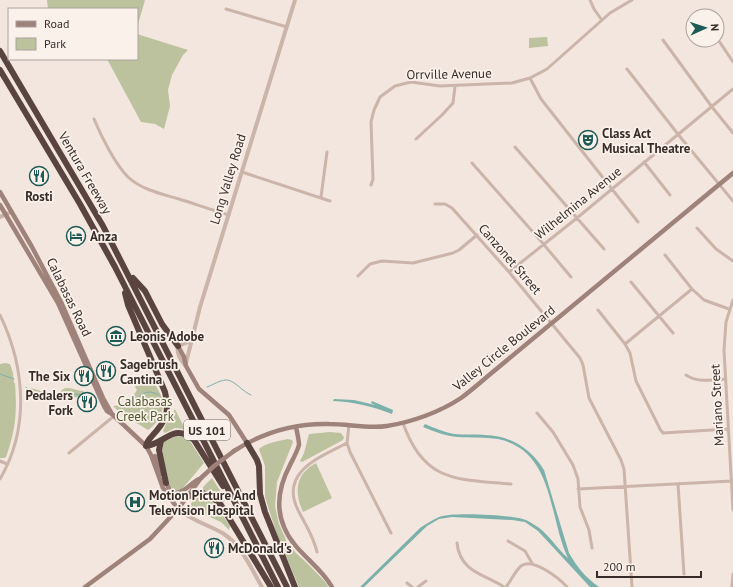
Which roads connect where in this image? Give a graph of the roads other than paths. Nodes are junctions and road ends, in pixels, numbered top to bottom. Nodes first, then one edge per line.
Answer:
1 (295, 0) edge
2 (590, 0) edge
3 (632, 0) edge
4 (226, 9) dead end
5 (602, 19) junction
6 (287, 27) junction
7 (663, 40) dead end
8 (724, 48) edge
9 (0, 51) edge
10 (733, 62) edge
11 (627, 68) dead end
12 (0, 70) edge
13 (530, 78) junction
14 (455, 86) junction
15 (733, 89) edge
16 (712, 107) junction
17 (94, 119) dead end
18 (733, 133) edge
19 (678, 135) junction
20 (416, 139) dead end
21 (515, 147) dead end
22 (327, 152) dead end
23 (644, 162) junction
24 (472, 163) dead end
25 (242, 172) junction
26 (733, 173) edge
27 (371, 185) dead end
28 (719, 185) junction
29 (611, 189) junction
30 (0, 192) edge
31 (670, 195) dead end
32 (321, 197) junction
33 (330, 201) dead end
34 (733, 202) edge
35 (435, 204) dead end
36 (1, 209) edge
37 (10, 209) junction
38 (5, 215) junction
39 (229, 215) junction
40 (0, 217) edge
41 (577, 218) junction
42 (638, 222) dead end
43 (697, 228) dead end
44 (477, 235) junction
45 (544, 244) junction
46 (604, 249) dead end
47 (665, 255) dead end
48 (733, 261) edge
49 (127, 272) junction
50 (509, 272) junction
51 (358, 276) dead end
52 (571, 277) dead end
53 (122, 282) junction
54 (631, 282) dead end
55 (692, 289) junction
56 (733, 300) edge
57 (729, 309) junction
58 (598, 310) dead end
59 (0, 315) edge
60 (659, 316) junction
61 (552, 323) junction
62 (673, 333) dead end
63 (190, 342) junction
64 (625, 344) junction
65 (178, 346) junction
66 (186, 366) junction
67 (686, 375) dead end
68 (726, 379) junction
69 (537, 413) dead end
70 (113, 415) junction
71 (403, 423) junction
72 (349, 425) junction
73 (296, 427) junction
74 (728, 429) junction
75 (160, 441) junction
76 (247, 443) junction
77 (347, 443) junction
78 (146, 446) junction
79 (69, 454) dead end
80 (0, 461) edge
81 (7, 464) junction
82 (201, 478) junction
83 (0, 479) edge
84 (732, 481) edge
85 (166, 483) junction
86 (511, 484) dead end
87 (678, 484) junction
88 (625, 487) junction
89 (578, 489) junction
90 (187, 497) junction
91 (178, 509) junction
92 (733, 510) edge
93 (240, 511) junction
94 (391, 533) dead end
95 (508, 541) dead end
96 (457, 543) dead end
97 (592, 548) dead end
98 (317, 552) dead end
99 (532, 563) junction
100 (684, 574) dead end
101 (733, 574) edge
102 (426, 581) dead end
103 (407, 583) dead end
104 (85, 587) edge
105 (262, 587) edge
106 (271, 587) edge
107 (278, 587) edge
108 (287, 587) edge
109 (295, 587) edge
110 (332, 587) edge
111 (412, 587) edge
112 (418, 587) edge
113 (505, 587) edge
114 (567, 587) edge
115 (632, 587) edge
116 (732, 587) edge

1 - 6 street, Long Valley Road
2 - 5 street
3 - 5 street, Orrville Avenue
4 - 6 street
5 - 13 street, Orrville Avenue
6 - 25 street, Long Valley Road
7 - 16 street
8 - 10 street
9 - 49 highway, Ventura Freeway / US 101
11 - 19 street
12 - 53 highway, Ventura Freeway / US 101
13 - 14 street, Orrville Avenue
13 - 29 street
14 - 20 street
14 - 27 street, Orrville Avenue
15 - 16 street, Wilhelmina Avenue
16 - 18 street
16 - 19 street, Wilhelmina Avenue
17 - 39 street
19 - 23 street, Wilhelmina Avenue
19 - 28 street
21 - 41 street
22 - 32 street
23 - 29 street, Wilhelmina Avenue
23 - 31 street
24 - 45 street
25 - 32 street
25 - 39 street, Long Valley Road
26 - 28 main road, Valley Circle Boulevard
28 - 34 street
28 - 61 main road, Valley Circle Boulevard
29 - 41 street, Wilhelmina Avenue
29 - 42 street
30 - 37 main road, Calabasas Road
32 - 33 street
35 - 44 street, Canzonet Street
36 - 37 street
36 - 38 main road, Calabasas Road
37 - 38 street
37 - 70 main road, Calabasas Road
38 - 40 street
38 - 70 main road, Calabasas Road
39 - 63 street, Long Valley Road
41 - 45 street, Wilhelmina Avenue
41 - 46 street
43 - 48 street
44 - 50 street, Canzonet Street
44 - 51 street
45 - 50 street, Wilhelmina Avenue
45 - 52 street
47 - 55 street
49 - 65 highway
49 - 108 highway, Ventura Freeway / US 101
50 - 61 street, Canzonet Street
53 - 78 highway
53 - 93 highway, Ventura Freeway / US 101
54 - 60 street
55 - 57 street
55 - 60 street
56 - 57 street, Mariano Street
57 - 68 street, Mariano Street
58 - 64 street
59 - 81 street
60 - 62 street
60 - 64 street
61 - 71 main road, Valley Circle Boulevard
61 - 88 street, Canzonet Street
63 - 65 street
63 - 66 street, Long Valley Road
64 - 74 street
65 - 66 main road
66 - 76 main road
67 - 68 street
68 - 74 street, Mariano Street
69 - 89 street
70 - 78 main road, Calabasas Road
70 - 79 street
71 - 72 main road, Valley Circle Boulevard
71 - 86 street
72 - 73 main road, Valley Circle Boulevard
72 - 77 street
73 - 76 main road, Valley Circle Boulevard
73 - 110 main road
74 - 84 street, Mariano Street
75 - 78 highway
75 - 85 highway
75 - 93 highway
76 - 82 main road, Valley Circle Boulevard, bridge
76 - 109 highway
77 - 94 street
77 - 98 street
78 - 85 main road
78 - 91 main road, Calabasas Road
80 - 81 street
81 - 83 street
82 - 85 main road
82 - 90 main road
84 - 87 street
84 - 92 street, Mariano Street
87 - 88 street
87 - 100 street
88 - 89 street
88 - 115 street, Canzonet Street
89 - 97 street
90 - 91 main road
90 - 106 highway
91 - 104 main road
91 - 105 street
93 - 107 highway, Ventura Freeway / US 101
95 - 99 street
96 - 113 street
99 - 113 street
99 - 114 street
101 - 116 street
102 - 112 street
103 - 111 street

